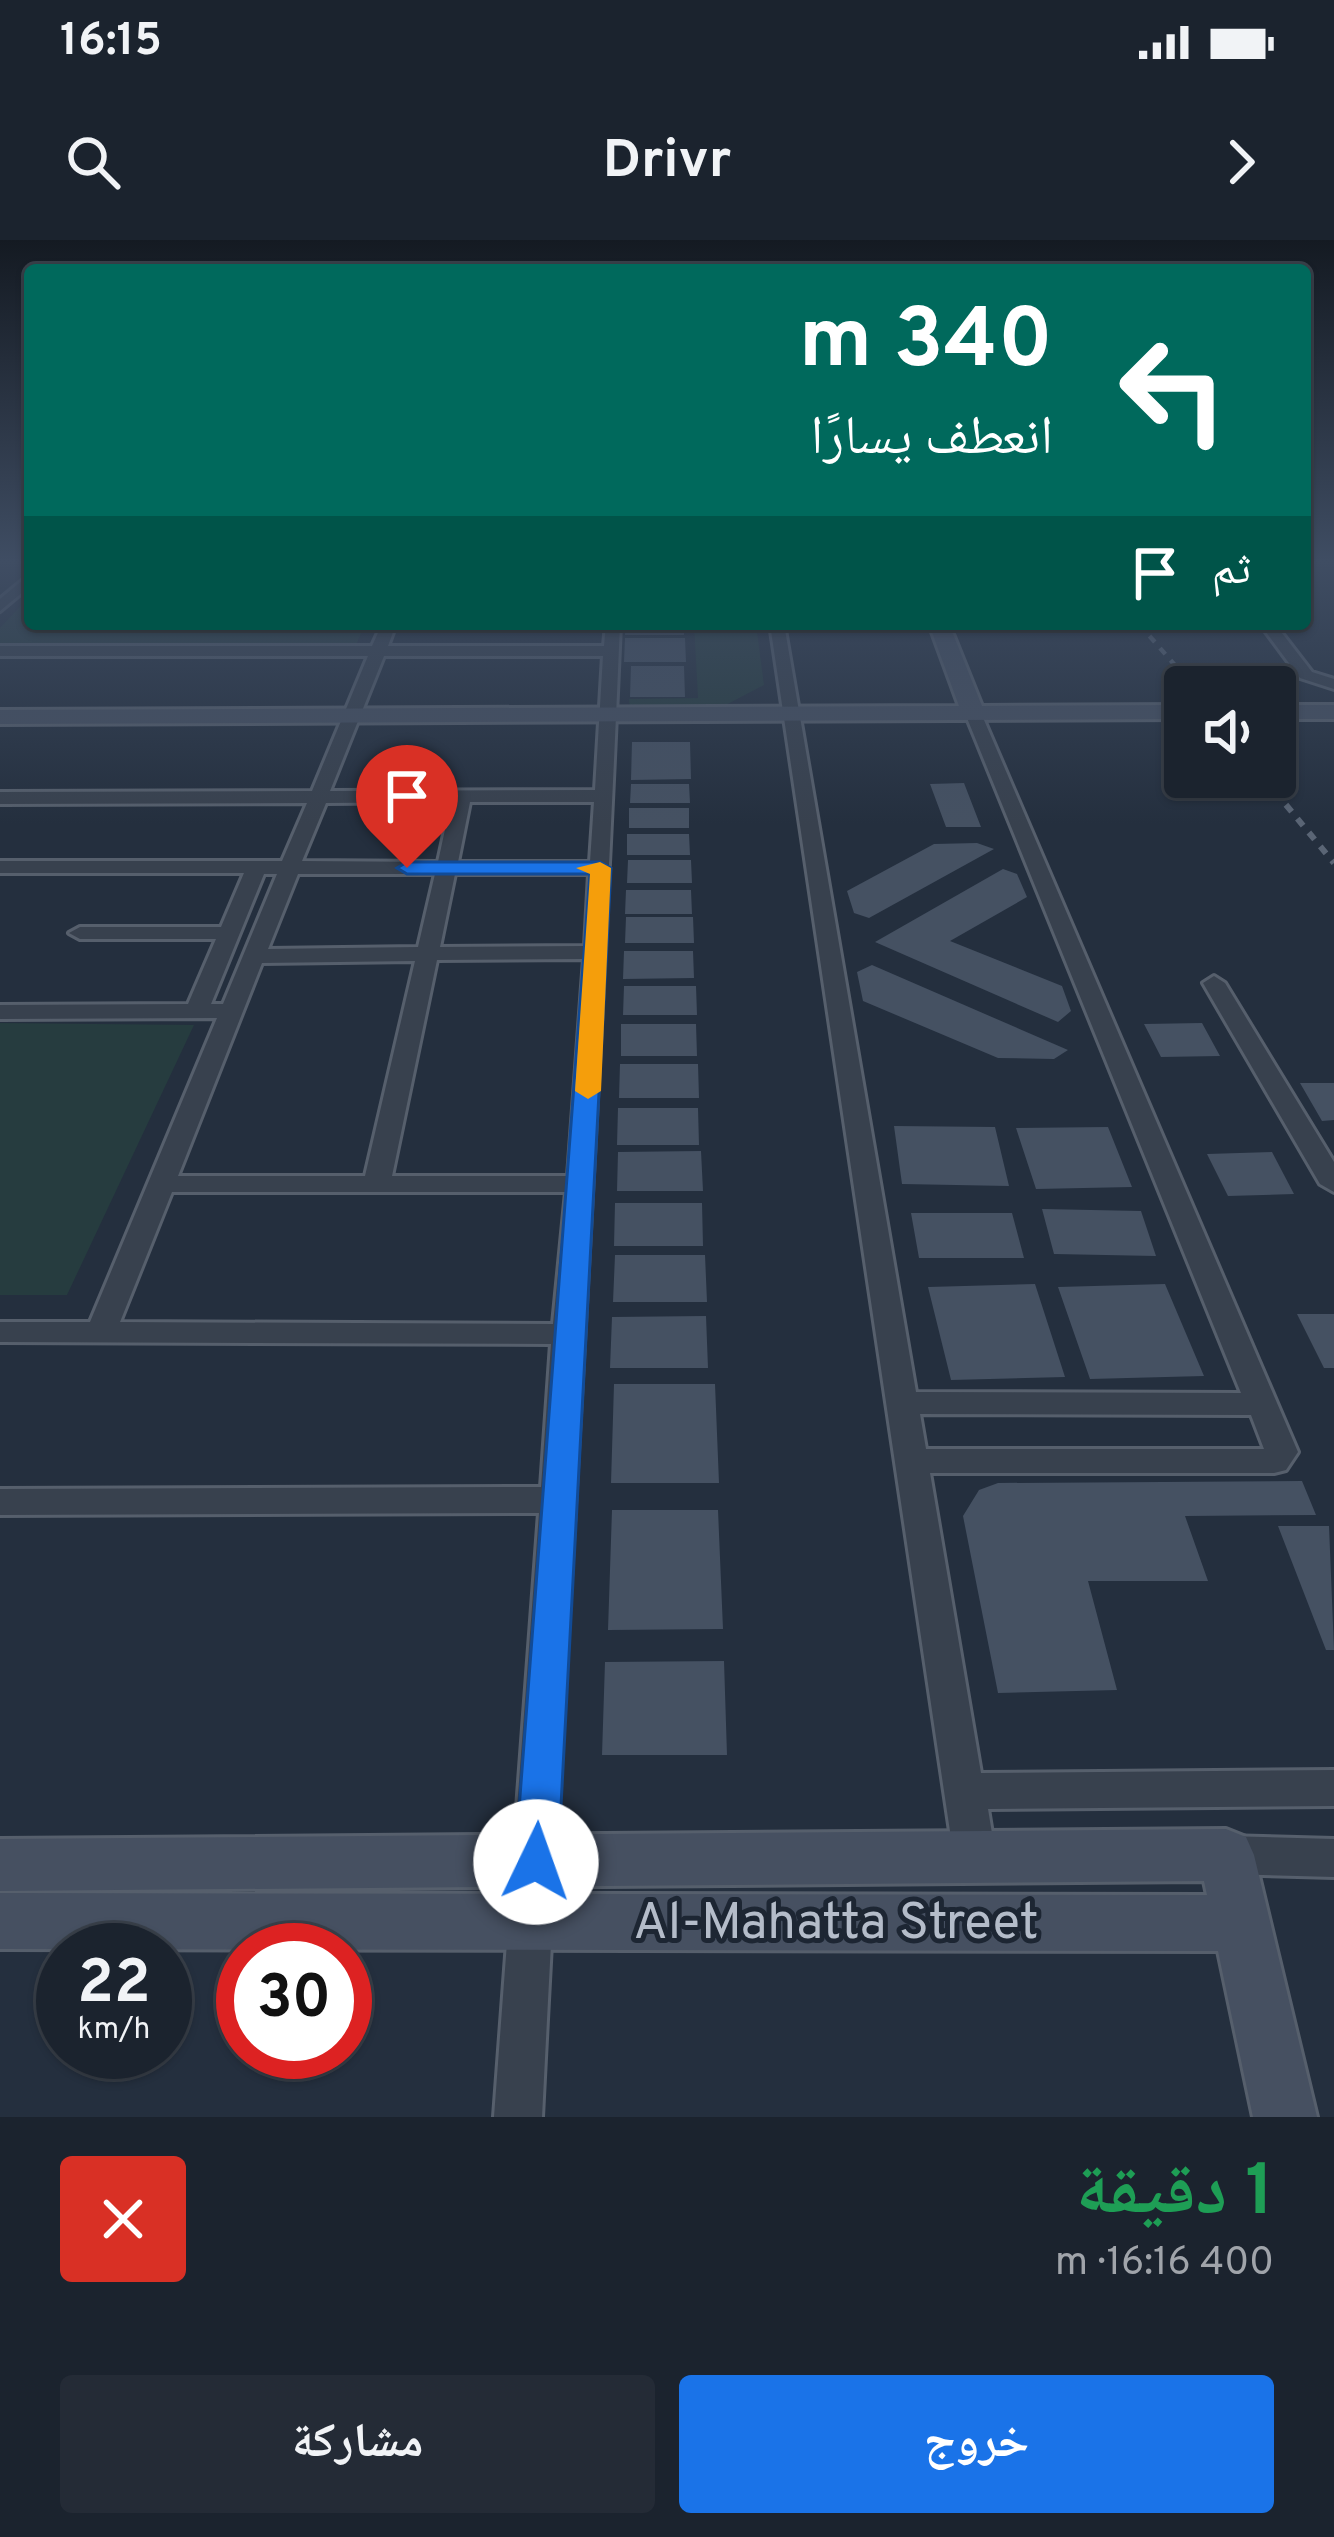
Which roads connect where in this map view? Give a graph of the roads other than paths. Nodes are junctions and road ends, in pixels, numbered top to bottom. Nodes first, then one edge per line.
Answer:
1 (418, 649) edge
2 (571, 649) edge
3 (781, 649) edge
4 (949, 649) edge
5 (1286, 649) edge
6 (0, 651) edge
7 (378, 651) junction
8 (611, 651) joint
9 (1334, 684) edge
10 (1296, 712) edge
11 (1334, 712) edge
12 (1164, 713) edge
13 (0, 717) edge
14 (976, 719) junction
15 (794, 720) junction
16 (349, 721) junction
17 (608, 721) junction
18 (1164, 724) edge
19 (1296, 725) edge
20 (1334, 725) edge
21 (0, 727) edge
22 (462, 796) junction
23 (604, 796) junction
24 (0, 797) edge
25 (318, 798) junction
26 (0, 867) edge
27 (256, 868) junction
28 (290, 868) junction
29 (446, 868) junction
30 (600, 868) junction
31 (80, 933) dead end
32 (229, 933) junction
33 (595, 952) junction
34 (427, 955) junction
35 (254, 956) junction
36 (1214, 983) dead end
37 (197, 1011) junction
38 (232, 1011) junction
39 (0, 1012) edge
40 (377, 1183) junction
41 (161, 1184) junction
42 (581, 1184) junction
43 (1334, 1184) edge
44 (0, 1332) edge
45 (101, 1332) junction
46 (567, 1334) junction
47 (899, 1403) junction
48 (1262, 1404) junction
49 (909, 1461) junction
50 (558, 1500) junction
51 (0, 1502) edge
52 (1334, 1788) edge
53 (964, 1791) junction
54 (1226, 1855) junction
55 (975, 1858) junction
56 (1334, 1858) edge
57 (0, 1865) edge
58 (534, 1890) junction
59 (0, 1921) edge
60 (1241, 1923) junction
61 (518, 2117) edge
62 (1285, 2117) edge

1 - 7 street
2 - 8 street
3 - 15 street
4 - 14 street
5 - 9 street
6 - 7 street
7 - 16 street
8 - 17 street
10 - 11 street
12 - 14 street
13 - 16 street
14 - 15 street
14 - 18 street
14 - 48 street
15 - 17 street
15 - 47 street
16 - 17 street
16 - 21 street
16 - 25 street
17 - 23 street
19 - 20 street
22 - 23 street
22 - 25 street
22 - 29 street
23 - 30 street
24 - 25 street
25 - 28 street
26 - 27 street
27 - 28 street
27 - 32 street
28 - 29 street
28 - 35 street
29 - 30 street
29 - 34 street
30 - 33 street
31 - 32 street
32 - 37 street
33 - 34 street
33 - 42 street
34 - 35 street
34 - 40 street
35 - 38 street
36 - 43 street
37 - 38 street
37 - 39 street
38 - 41 street
40 - 41 street
40 - 42 street
41 - 45 street
42 - 46 street
44 - 45 street
45 - 46 street
46 - 50 street
47 - 48 street
47 - 49 street
48 - 49 street
49 - 53 street
50 - 51 street
50 - 58 street
52 - 53 street
53 - 55 street
54 - 55 street, Al-Mahatta Street
54 - 56 street
54 - 60 street
55 - 58 street, Al-Mahatta Street
57 - 58 street, Al-Mahatta Street
58 - 59 street, Al-Mahatta Street
58 - 60 street, Al-Mahatta Street
58 - 61 street
60 - 62 street

